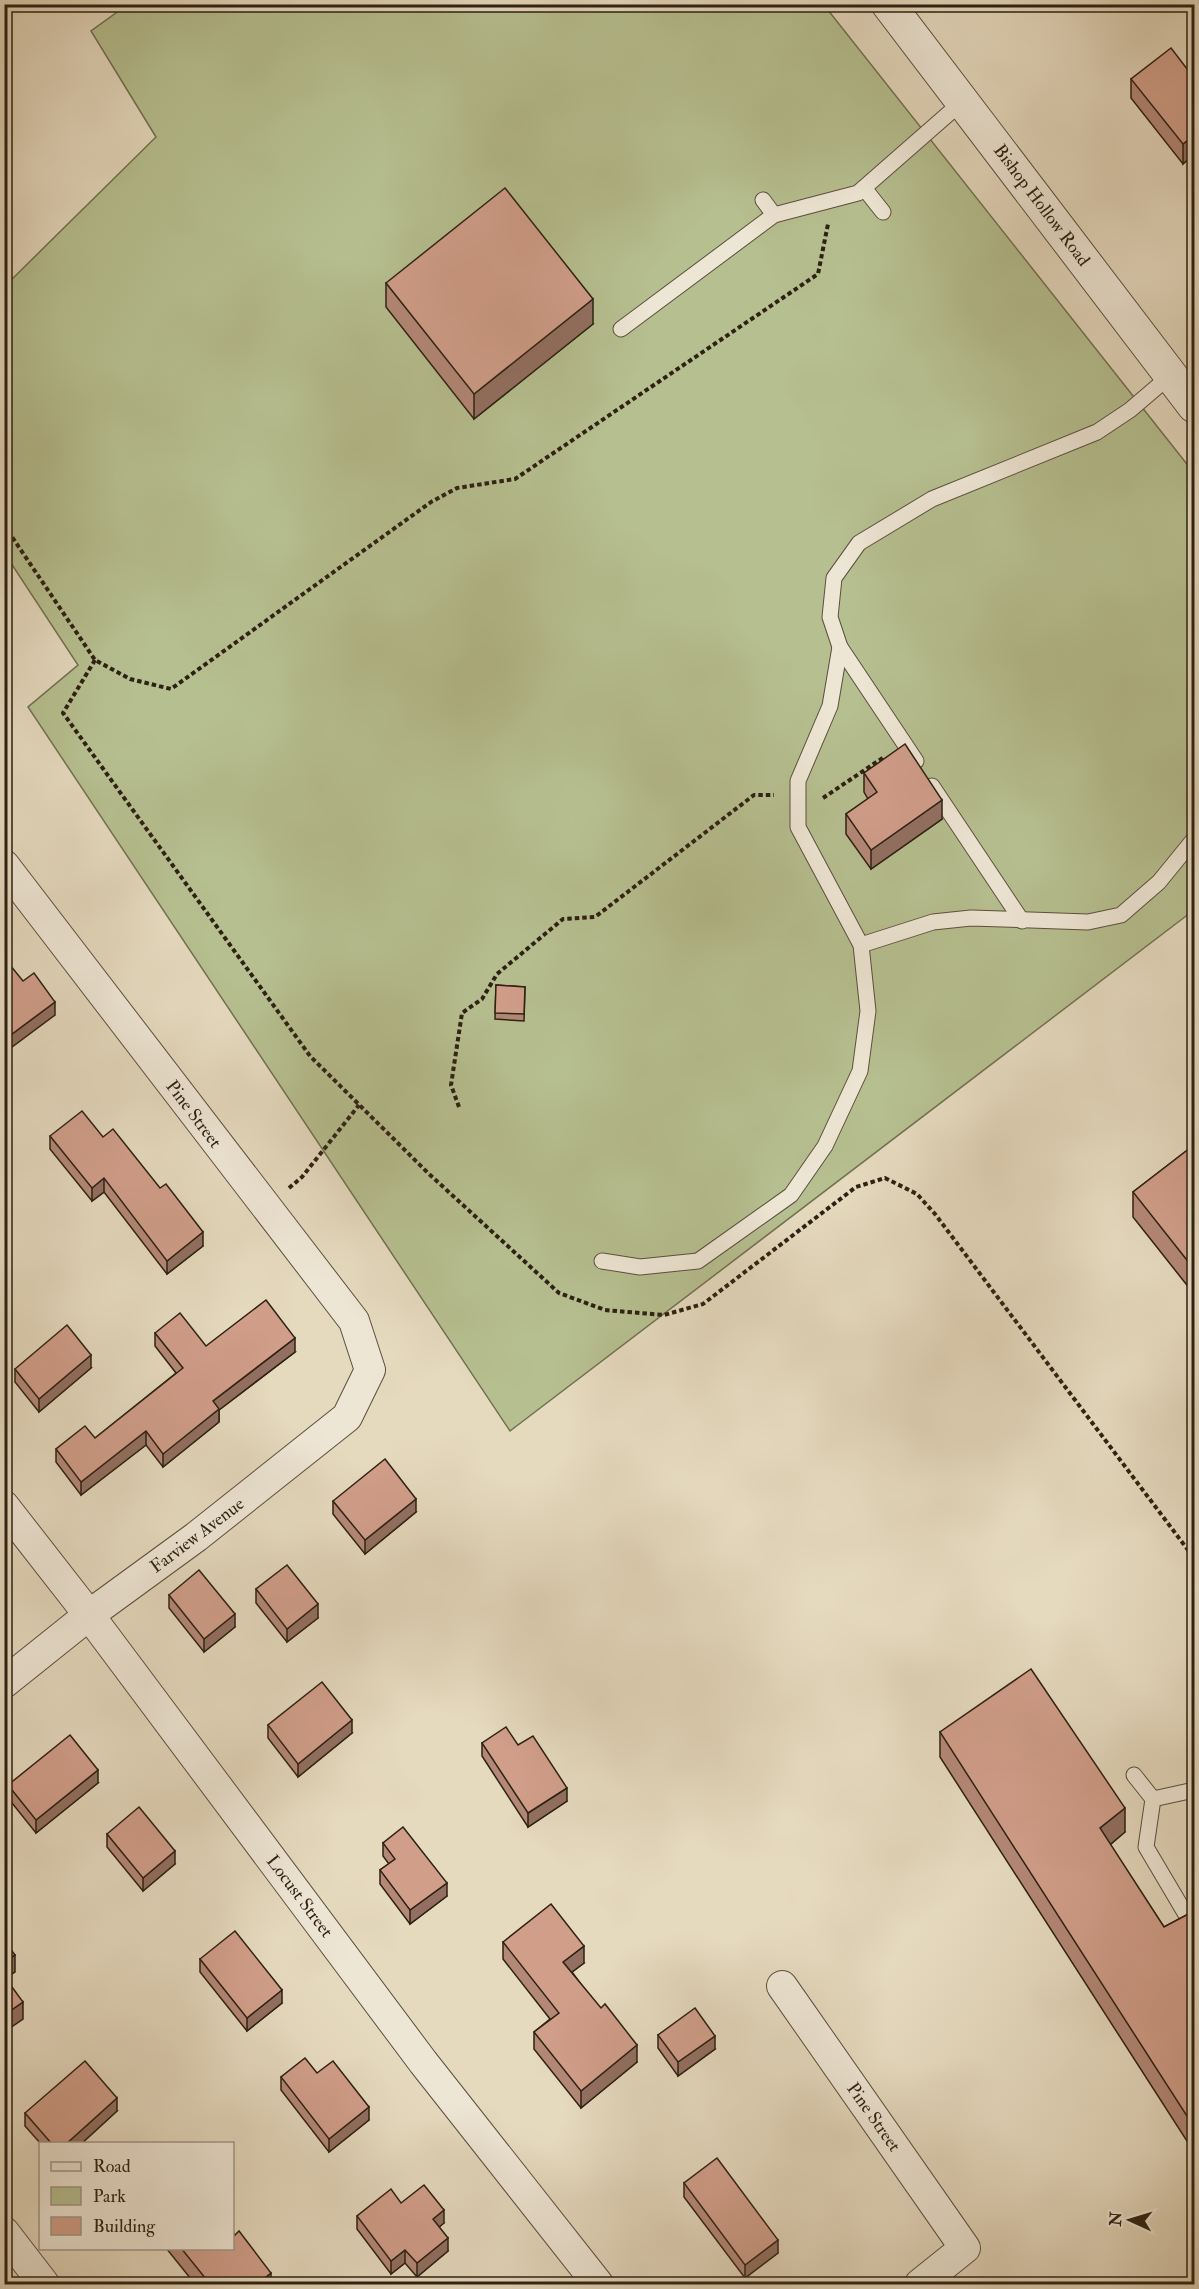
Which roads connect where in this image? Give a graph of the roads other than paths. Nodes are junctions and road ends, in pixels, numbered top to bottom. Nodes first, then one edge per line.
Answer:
1 (888, 4) edge
2 (963, 101) junction
3 (864, 188) junction
4 (763, 200) dead end
5 (883, 212) dead end
6 (774, 215) junction
7 (621, 329) dead end
8 (1171, 375) junction
9 (1194, 406) edge
10 (840, 647) junction
11 (1194, 839) edge
12 (4, 865) edge
13 (1022, 921) junction
14 (861, 945) junction
15 (602, 1261) dead end
16 (370, 1370) joint
17 (4, 1506) edge
18 (89, 1615) junction
19 (4, 1683) edge
20 (1134, 1775) dead end
21 (1194, 1790) edge
22 (1153, 1799) junction
23 (1194, 1914) edge
24 (782, 1986) dead end
25 (4, 2232) edge
26 (44, 2284) edge
27 (598, 2284) edge
28 (920, 2284) edge

1 - 2 street, Bishop Hollow Road
2 - 3 lane
2 - 8 street, Bishop Hollow Road
3 - 5 lane
3 - 6 lane
4 - 6 lane
6 - 7 lane
8 - 9 street, Bishop Hollow Road
8 - 10 lane
10 - 13 lane
10 - 14 lane
11 - 13 lane
12 - 16 street, Pine Street
13 - 14 lane
14 - 15 lane
16 - 18 street, Farview Avenue
17 - 18 street, Locust Street
18 - 19 street, Farview Avenue
18 - 27 street, Locust Street
20 - 22 lane
21 - 22 lane
22 - 23 lane
24 - 28 street, Pine Street
25 - 26 street

